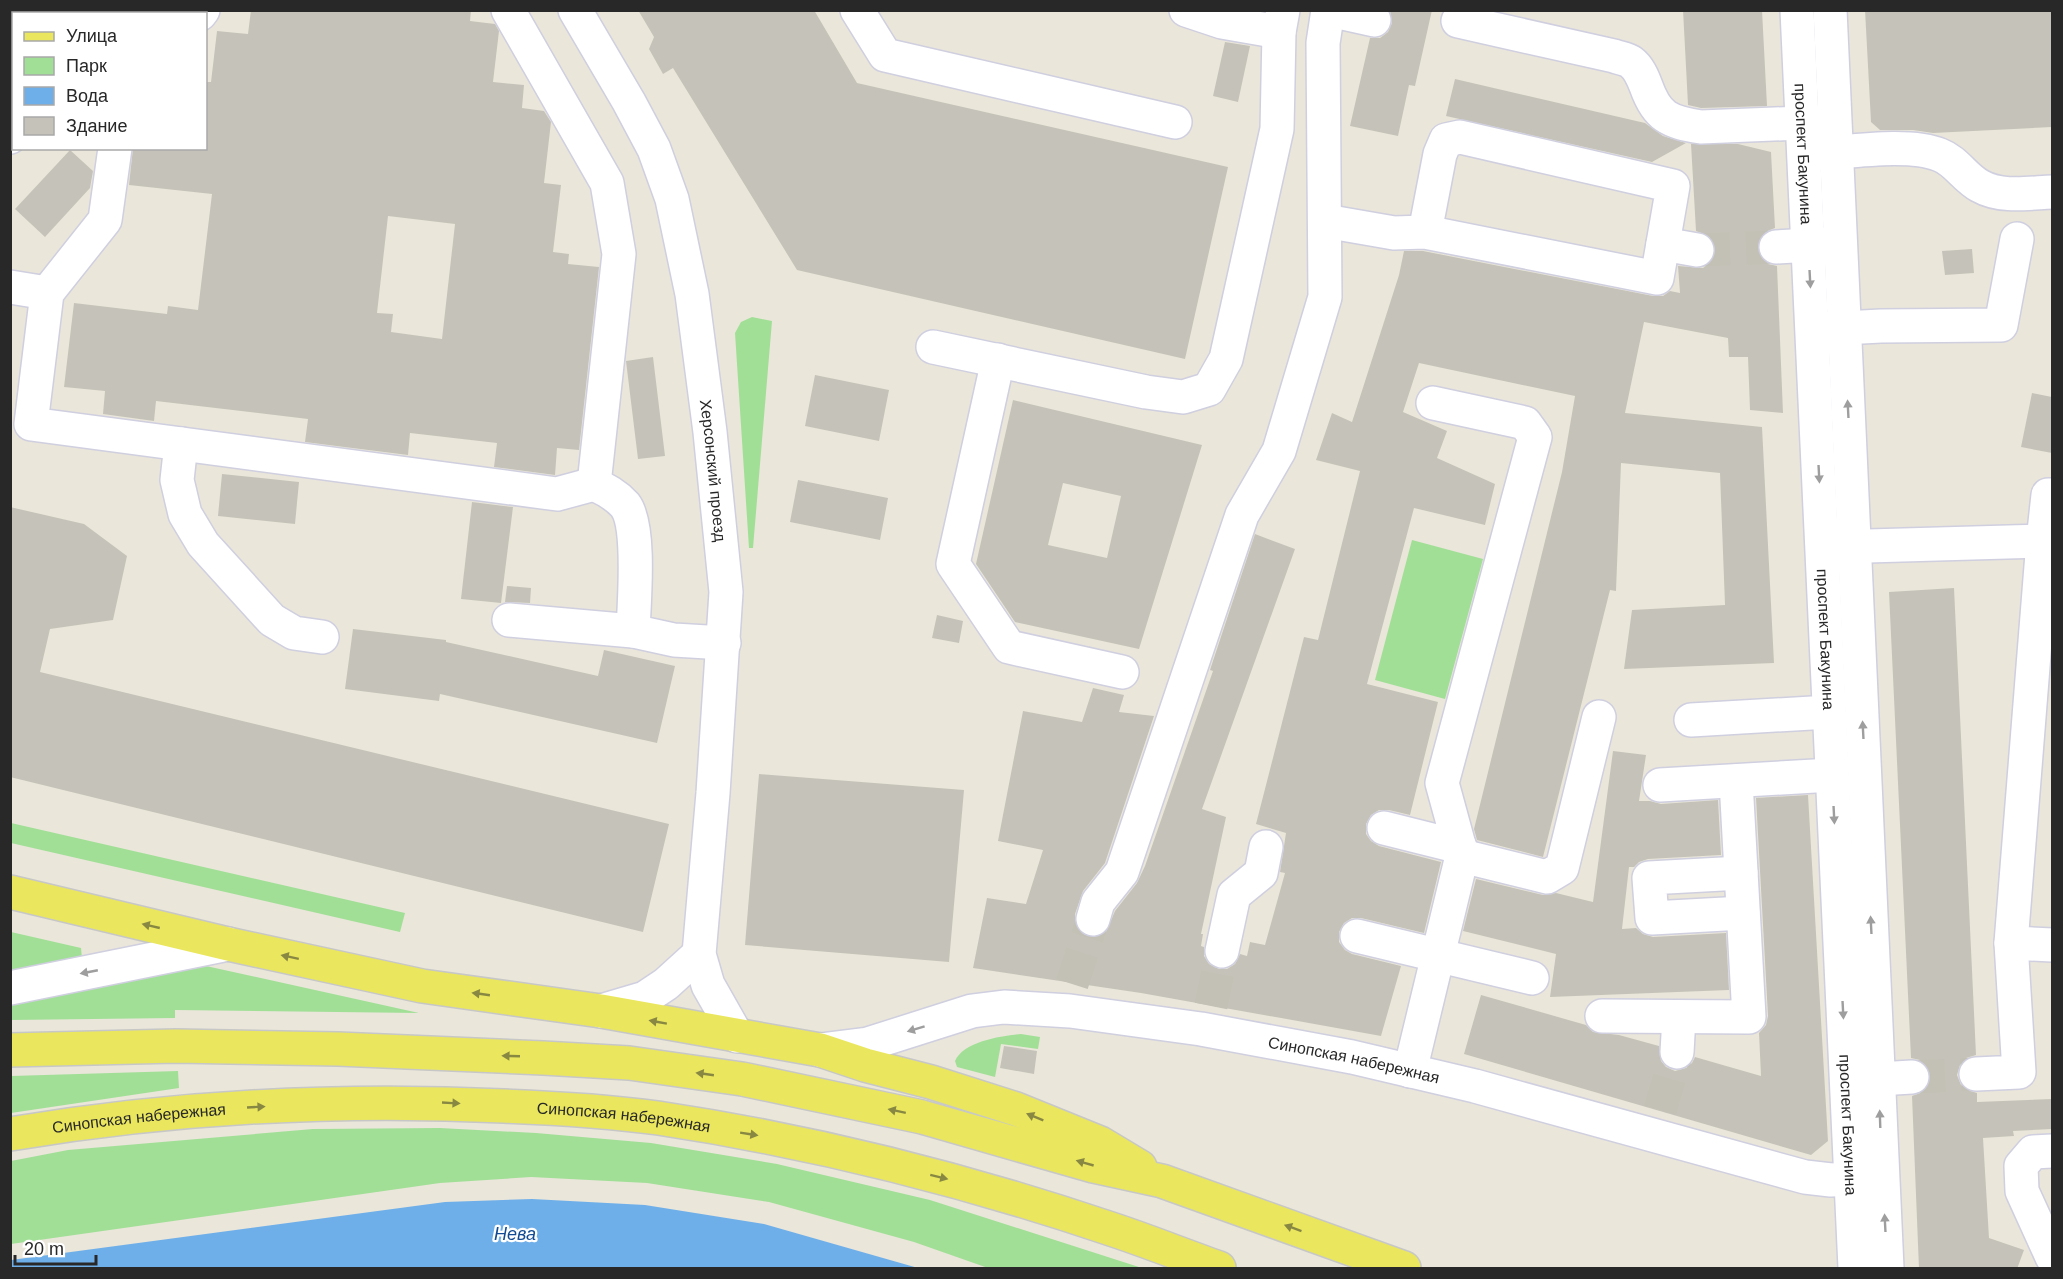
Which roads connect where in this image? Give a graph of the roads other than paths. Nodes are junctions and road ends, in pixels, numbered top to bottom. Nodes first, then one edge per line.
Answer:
1 (508, 10) edge
2 (574, 10) edge
3 (857, 10) edge
4 (1186, 10) edge
5 (1328, 10) edge
6 (1797, 10) edge
7 (1830, 10) edge
8 (1374, 20) dead end
9 (1281, 21) edge
10 (1458, 21) dead end
11 (1175, 122) dead end
12 (1836, 137) junction
13 (1803, 139) junction
14 (115, 150) edge
15 (2052, 192) edge
16 (1324, 221) junction
17 (1425, 232) junction
18 (2017, 239) dead end
19 (1840, 243) junction
20 (1663, 244) junction
21 (1792, 246) junction
22 (1697, 250) tunnel mouth
23 (10, 287) edge
24 (47, 293) junction
25 (1844, 328) junction
26 (1812, 329) junction
27 (933, 347) dead end
28 (998, 360) junction
29 (1433, 403) dead end
30 (181, 444) junction
31 (594, 484) junction
32 (2052, 495) edge
33 (2043, 541) junction
34 (1854, 546) junction
35 (1822, 547) junction
36 (509, 621) dead end
37 (633, 632) junction
38 (322, 637) dead end
39 (723, 643) junction
40 (1122, 672) dead end
41 (1829, 712) junction
42 (1599, 717) dead end
43 (1691, 720) dead end
44 (1832, 775) junction
45 (1736, 781) junction
46 (1660, 785) dead end
47 (1384, 828) dead end
48 (1266, 847) dead end
49 (1461, 852) junction
50 (1741, 873) junction
51 (10, 892) edge
52 (1743, 913) junction
53 (1093, 919) tunnel mouth
54 (1357, 936) dead end
55 (2011, 943) junction
56 (228, 944) junction
57 (2052, 945) edge
58 (1222, 951) tunnel mouth
59 (699, 954) junction
60 (1438, 954) junction
61 (1532, 978) dead end
62 (10, 988) edge
63 (602, 1011) junction
64 (1602, 1016) dead end
65 (1679, 1017) junction
66 (737, 1035) junction
67 (10, 1050) edge
68 (819, 1050) junction
69 (1677, 1052) tunnel mouth
70 (1410, 1071) junction
71 (1976, 1074) tunnel mouth
72 (1912, 1077) tunnel mouth
73 (1878, 1079) junction
74 (10, 1134) edge
75 (2052, 1151) edge
76 (1883, 1178) junction
77 (1851, 1179) junction
78 (1162, 1181) junction
79 (2052, 1257) edge
80 (1219, 1269) edge
81 (1404, 1269) edge
82 (1855, 1269) edge
83 (1887, 1269) edge

1 - 31 street
2 - 39 street, Херсонский проезд
3 - 11 street
4 - 9 street
5 - 8 street
5 - 16 street
6 - 13 street, проспект Бакунина
7 - 12 street, проспект Бакунина
9 - 28 street
10 - 13 street
12 - 13 street
12 - 15 street
12 - 19 street, проспект Бакунина
13 - 21 street, проспект Бакунина
14 - 24 street
16 - 17 street
16 - 53 street
17 - 20 street
17 - 20 street
18 - 25 street
19 - 21 street
19 - 25 street, проспект Бакунина
20 - 22 street
21 -> 26 street, проспект Бакунина
23 - 24 street
24 - 30 street
25 - 26 street
34 -> 25 street, проспект Бакунина
26 -> 35 street, проспект Бакунина
27 - 28 street
28 - 40 street
29 - 49 street
30 - 31 street
30 - 38 street
31 - 37 street
32 - 33 street
33 - 34 street
33 - 55 street
34 - 35 street
73 -> 34 street, проспект Бакунина
35 - 41 street, проспект Бакунина
36 - 37 street
37 - 39 street
39 - 59 street, Херсонский проезд
41 - 43 street
41 - 44 street, проспект Бакунина
42 - 49 street
44 - 45 street
44 -> 77 street, проспект Бакунина
45 - 46 street
45 - 50 street
47 - 49 street
48 - 58 street
49 - 60 street
50 - 52 street
50 - 52 street
56 -> 51 main road, Синопская набережная
52 - 65 street
54 - 60 street
55 - 57 street
55 - 71 street
56 -> 62 street
63 -> 56 main road, Синопская набережная
59 - 63 street
59 - 66 street, Херсонский проезд
60 - 61 street
60 - 70 street
66 -> 63 main road, Синопская набережная
64 - 65 street
65 - 69 street
66 - 68 main road, Синопская набережная
78 -> 67 main road, Синопская набережная
70 -> 68 street, Синопская набережная
78 -> 68 main road, Синопская набережная
70 - 77 street, Синопская набережная
72 - 73 street
76 -> 73 street, проспект Бакунина
74 -> 80 main road, Синопская набережная
75 - 79 street
76 - 77 street, Синопская набережная
83 -> 76 street, проспект Бакунина
77 - 82 street, проспект Бакунина
81 -> 78 main road, Синопская набережная

